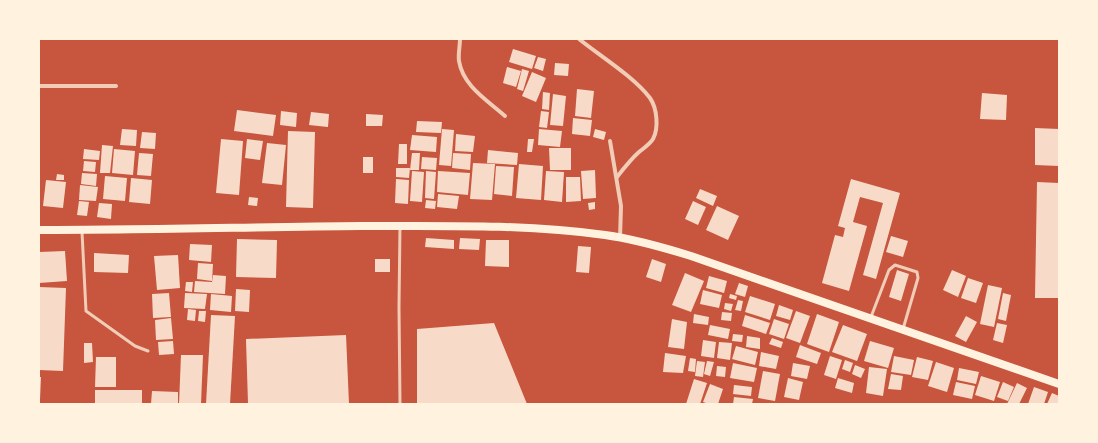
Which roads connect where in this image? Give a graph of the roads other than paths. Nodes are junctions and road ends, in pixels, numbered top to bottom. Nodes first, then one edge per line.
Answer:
1 (460, 39) edge
2 (579, 39) edge
3 (39, 86) edge
4 (116, 86) dead end
5 (505, 116) dead end
6 (610, 141) dead end
7 (617, 177) junction
8 (400, 226) junction
9 (39, 230) edge
10 (82, 230) junction
11 (620, 238) junction
12 (870, 319) junction
13 (903, 330) junction
14 (148, 351) dead end
15 (1059, 384) edge
16 (400, 404) edge

1 - 5 street
2 - 7 street
3 - 4 street
6 - 7 street
7 - 11 street
8 - 10 main road
8 - 11 main road
8 - 16 lane
9 - 10 main road
10 - 14 lane
11 - 12 main road
12 - 13 main road
12 - 13 lane
13 - 15 main road

